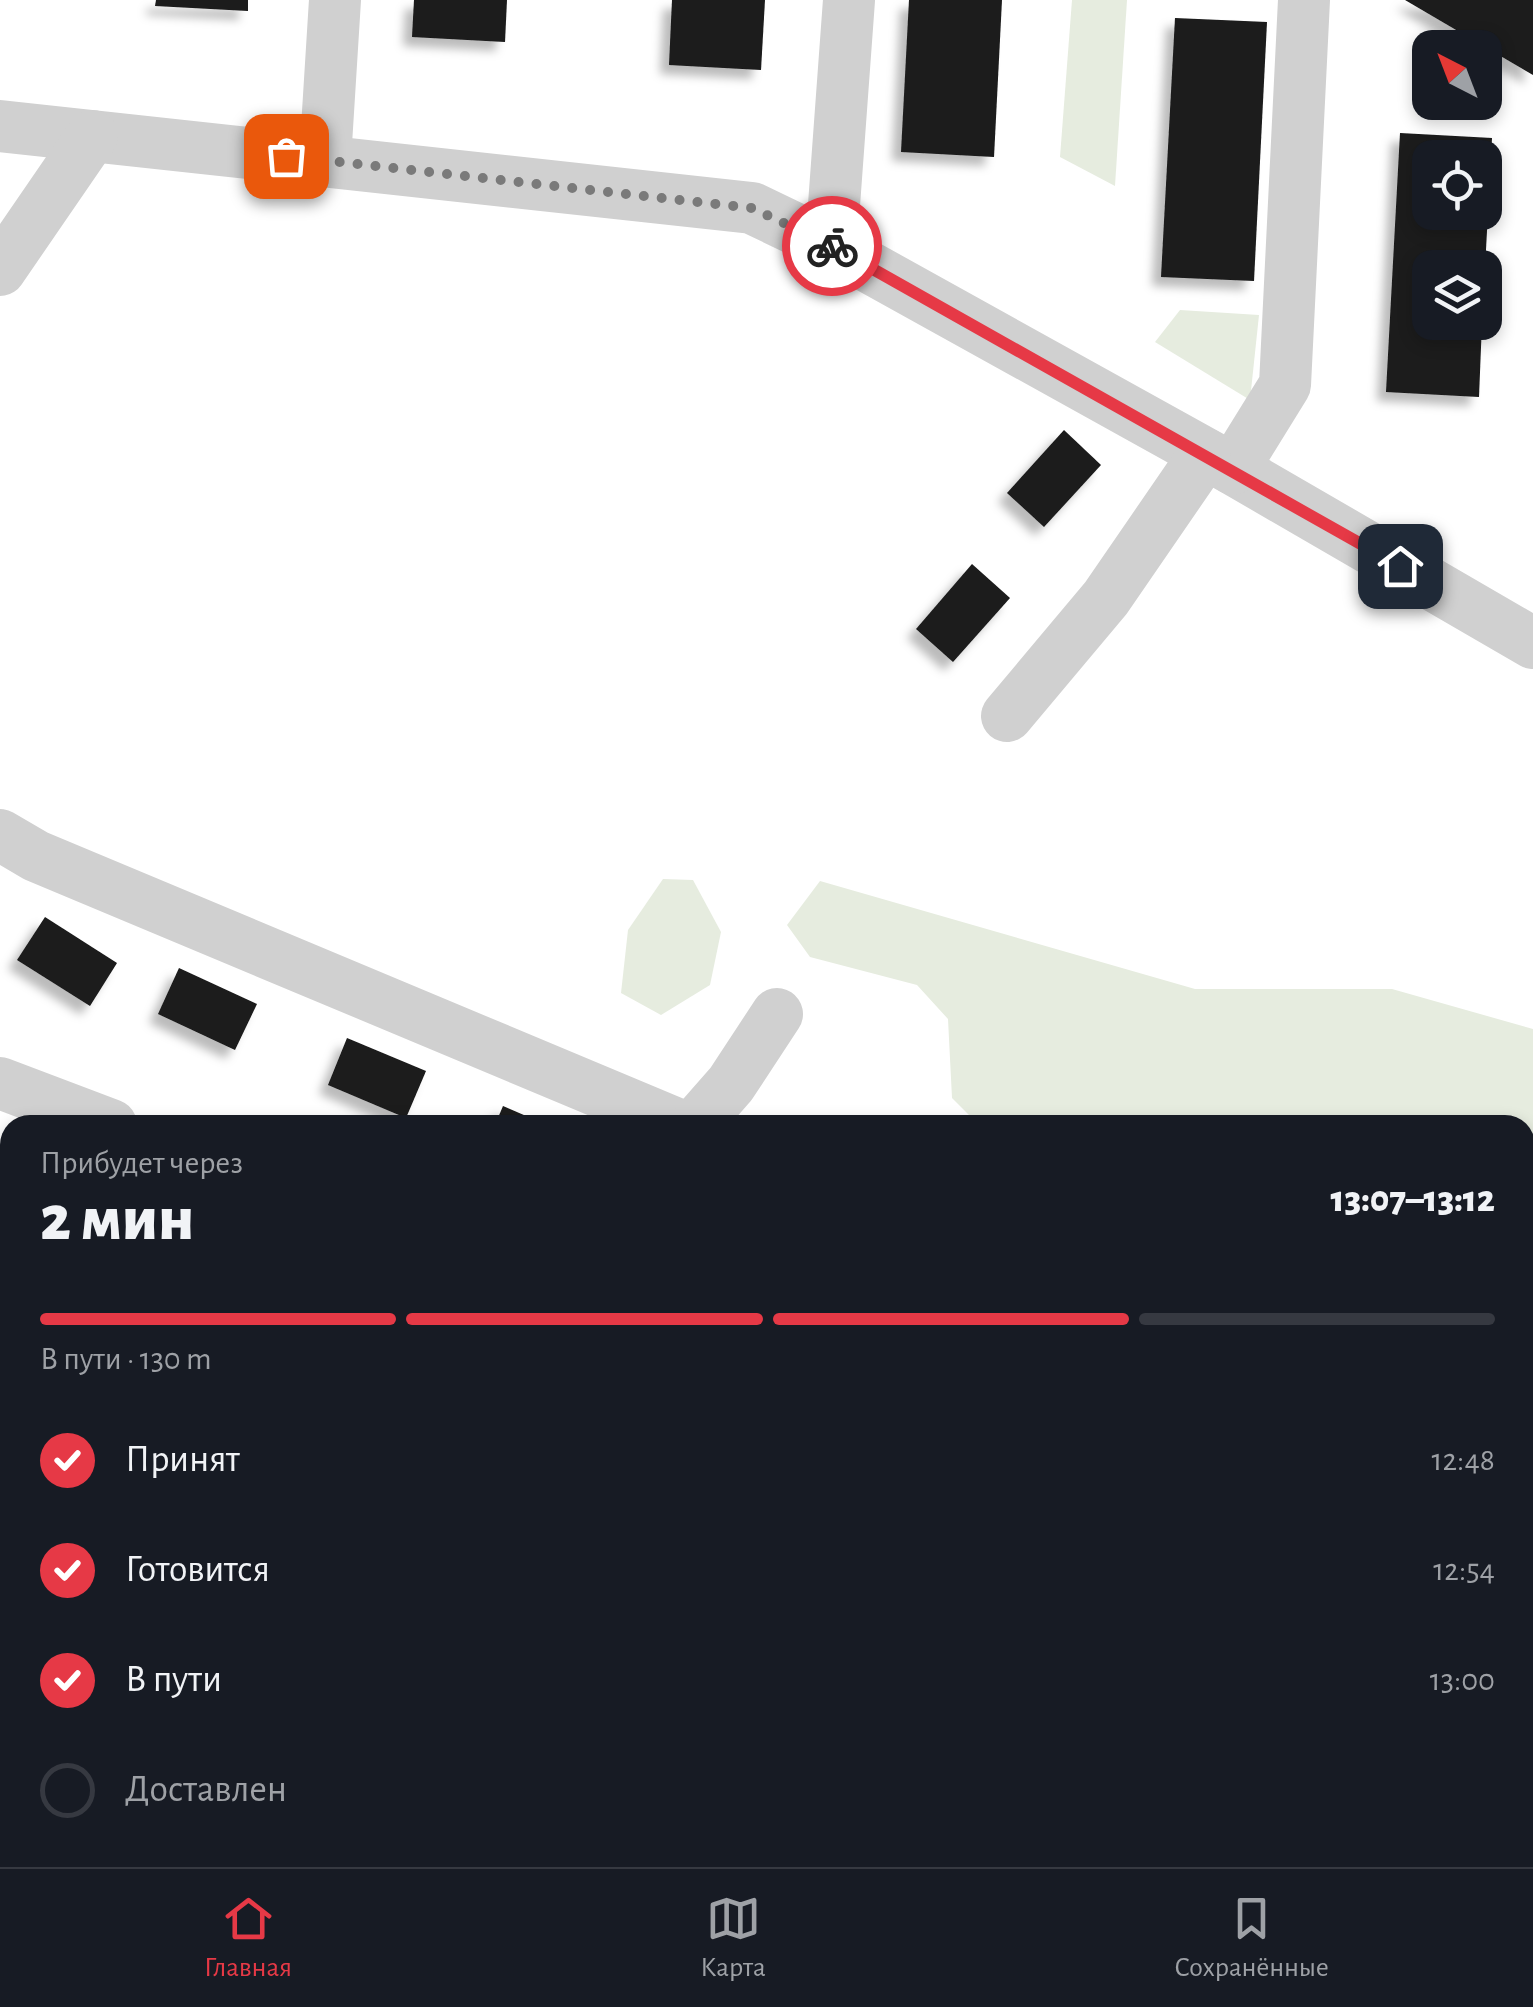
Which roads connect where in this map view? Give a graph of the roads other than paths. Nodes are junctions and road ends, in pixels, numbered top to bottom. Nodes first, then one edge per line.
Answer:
1 (335, 0) edge
2 (849, 0) edge
3 (1304, 0) edge
4 (0, 126) edge
5 (92, 136) junction
6 (324, 160) junction
7 (831, 246) junction
8 (0, 270) edge
9 (1219, 462) junction
10 (1533, 643) edge
11 (1007, 716) dead end
12 (0, 835) edge
13 (777, 1014) dead end
14 (0, 1083) edge
15 (85, 1115) edge
16 (655, 1115) edge
17 (704, 1115) edge

1 - 6 lane
2 - 7 lane
3 - 9 lane
4 - 5 lane
5 - 6 lane
5 - 8 lane
6 - 7 lane
7 - 9 lane
9 - 10 lane
9 - 11 lane
12 - 16 lane
13 - 17 lane
14 - 15 lane

